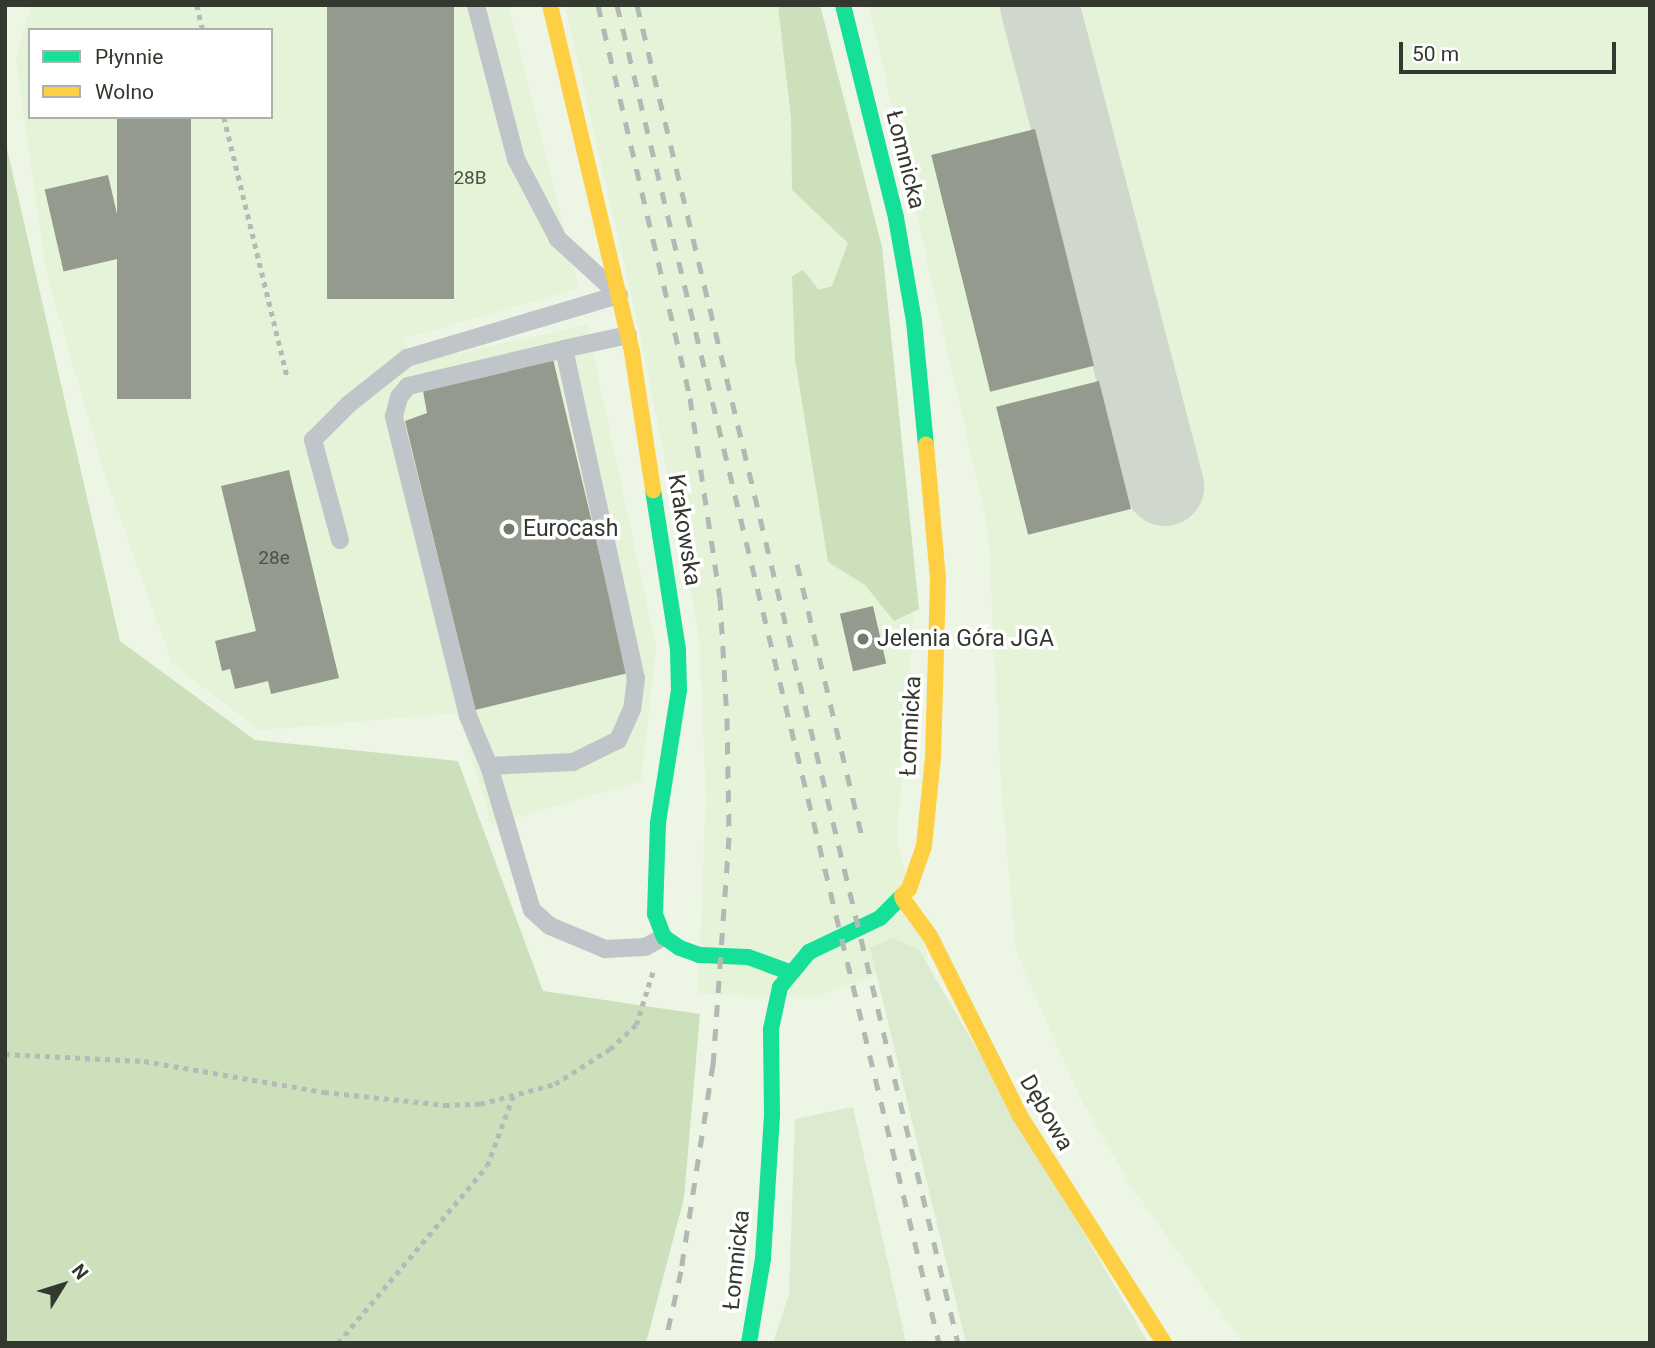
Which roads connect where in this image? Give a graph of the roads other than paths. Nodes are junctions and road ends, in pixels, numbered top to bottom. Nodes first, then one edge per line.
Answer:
1 (477, 5) edge
2 (550, 5) edge
3 (842, 5) edge
4 (619, 295) junction
5 (628, 335) junction
6 (564, 349) junction
7 (341, 540) dead end
8 (489, 766) junction
9 (902, 900) junction
10 (664, 937) junction
11 (789, 972) junction
12 (749, 1343) edge
13 (1164, 1343) edge

1 - 4 lane
2 - 4 street, Krakowska
3 - 9 street, Łomnicka
4 - 5 street, Krakowska
4 - 7 lane
5 - 6 lane
5 - 10 street, Krakowska
6 - 8 lane
6 - 8 lane
8 - 10 lane
9 - 11 street, Łomnicka
9 - 13 street, Dębowa
10 - 11 street
11 - 12 street, Łomnicka

